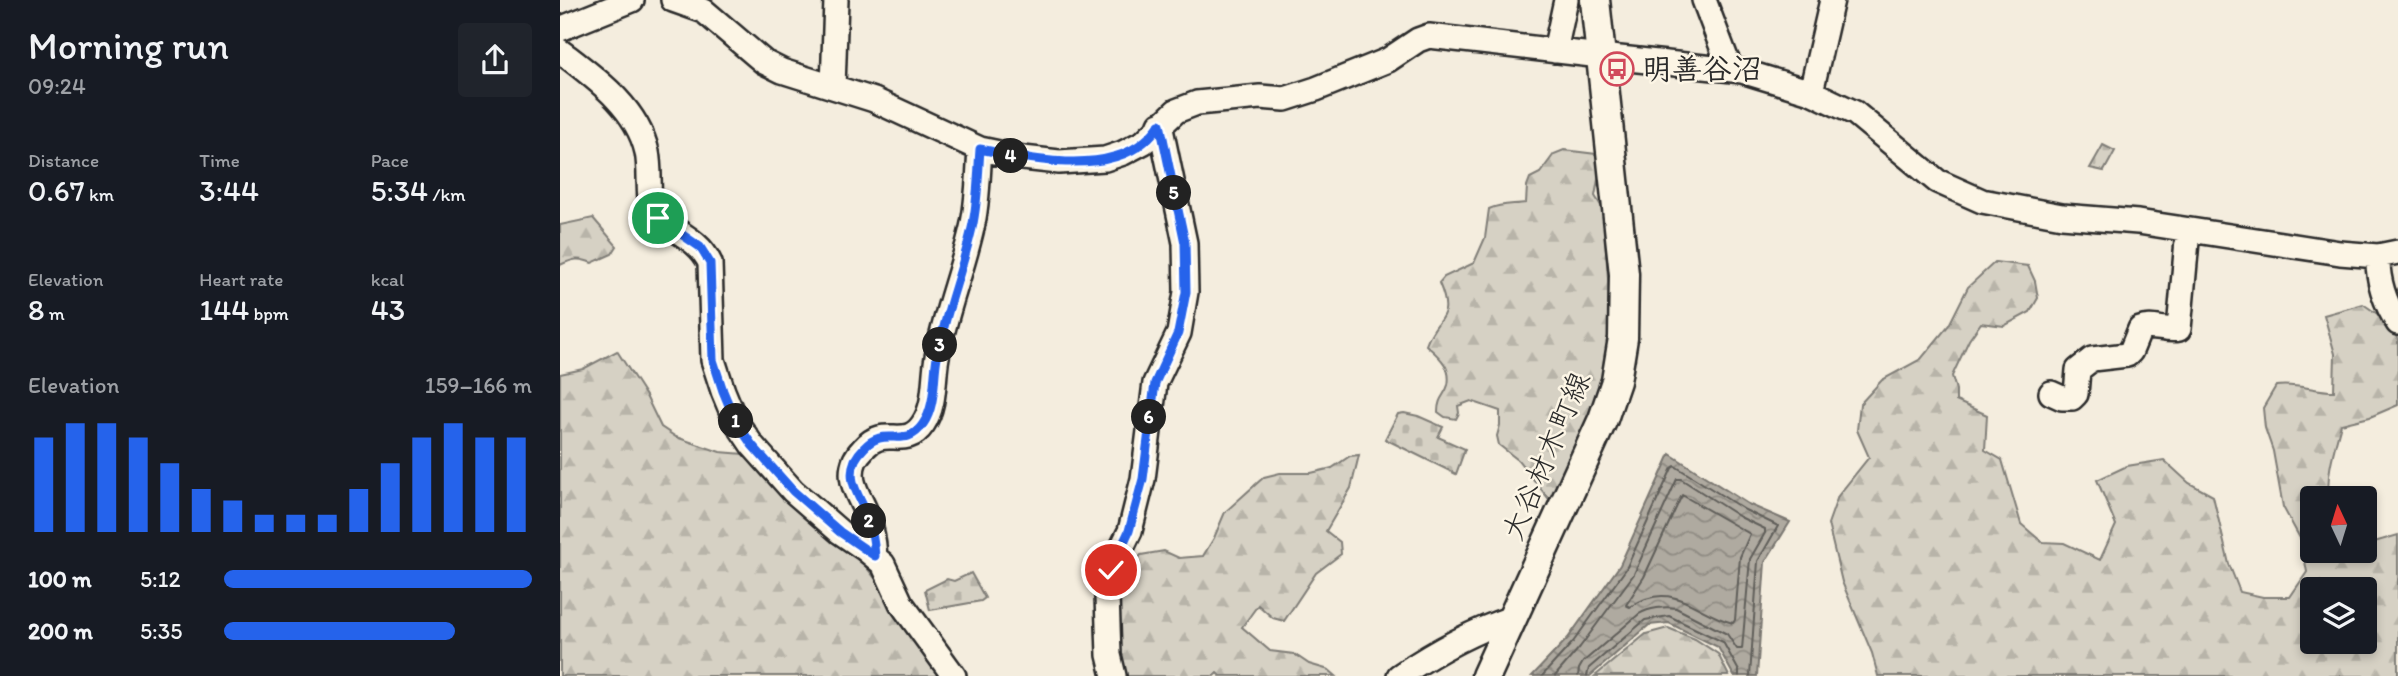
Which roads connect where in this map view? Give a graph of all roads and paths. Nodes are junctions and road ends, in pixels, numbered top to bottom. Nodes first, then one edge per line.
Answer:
1 (632, 0) edge
2 (673, 0) edge
3 (835, 0) edge
4 (1566, 0) edge
5 (1595, 0) edge
6 (1704, 0) edge
7 (1832, 0) edge
8 (560, 29) edge
9 (560, 51) edge
10 (1555, 51) junction
11 (1733, 70) junction
12 (833, 87) junction
13 (1811, 92) junction
14 (1160, 124) junction
15 (980, 149) junction
16 (2188, 230) junction
17 (2388, 254) edge
18 (2398, 323) edge
19 (2051, 393) dead end
20 (875, 556) junction
21 (1512, 618) junction
22 (954, 676) edge
23 (1114, 676) edge
24 (1399, 676) edge
25 (1486, 676) edge

1 - 8 street
2 - 12 street
3 - 12 street
4 - 10 street
5 - 21 main road, 大谷材木町線
6 - 11 street
7 - 13 street
9 - 20 street
10 - 11 street
10 - 14 street
11 - 13 street
12 - 15 street
13 - 16 street
14 - 15 street
14 - 23 street
15 - 20 street
16 - 17 street
16 - 19 street
17 - 18 street
20 - 22 street
21 - 24 street
21 - 25 main road, 大谷材木町線

